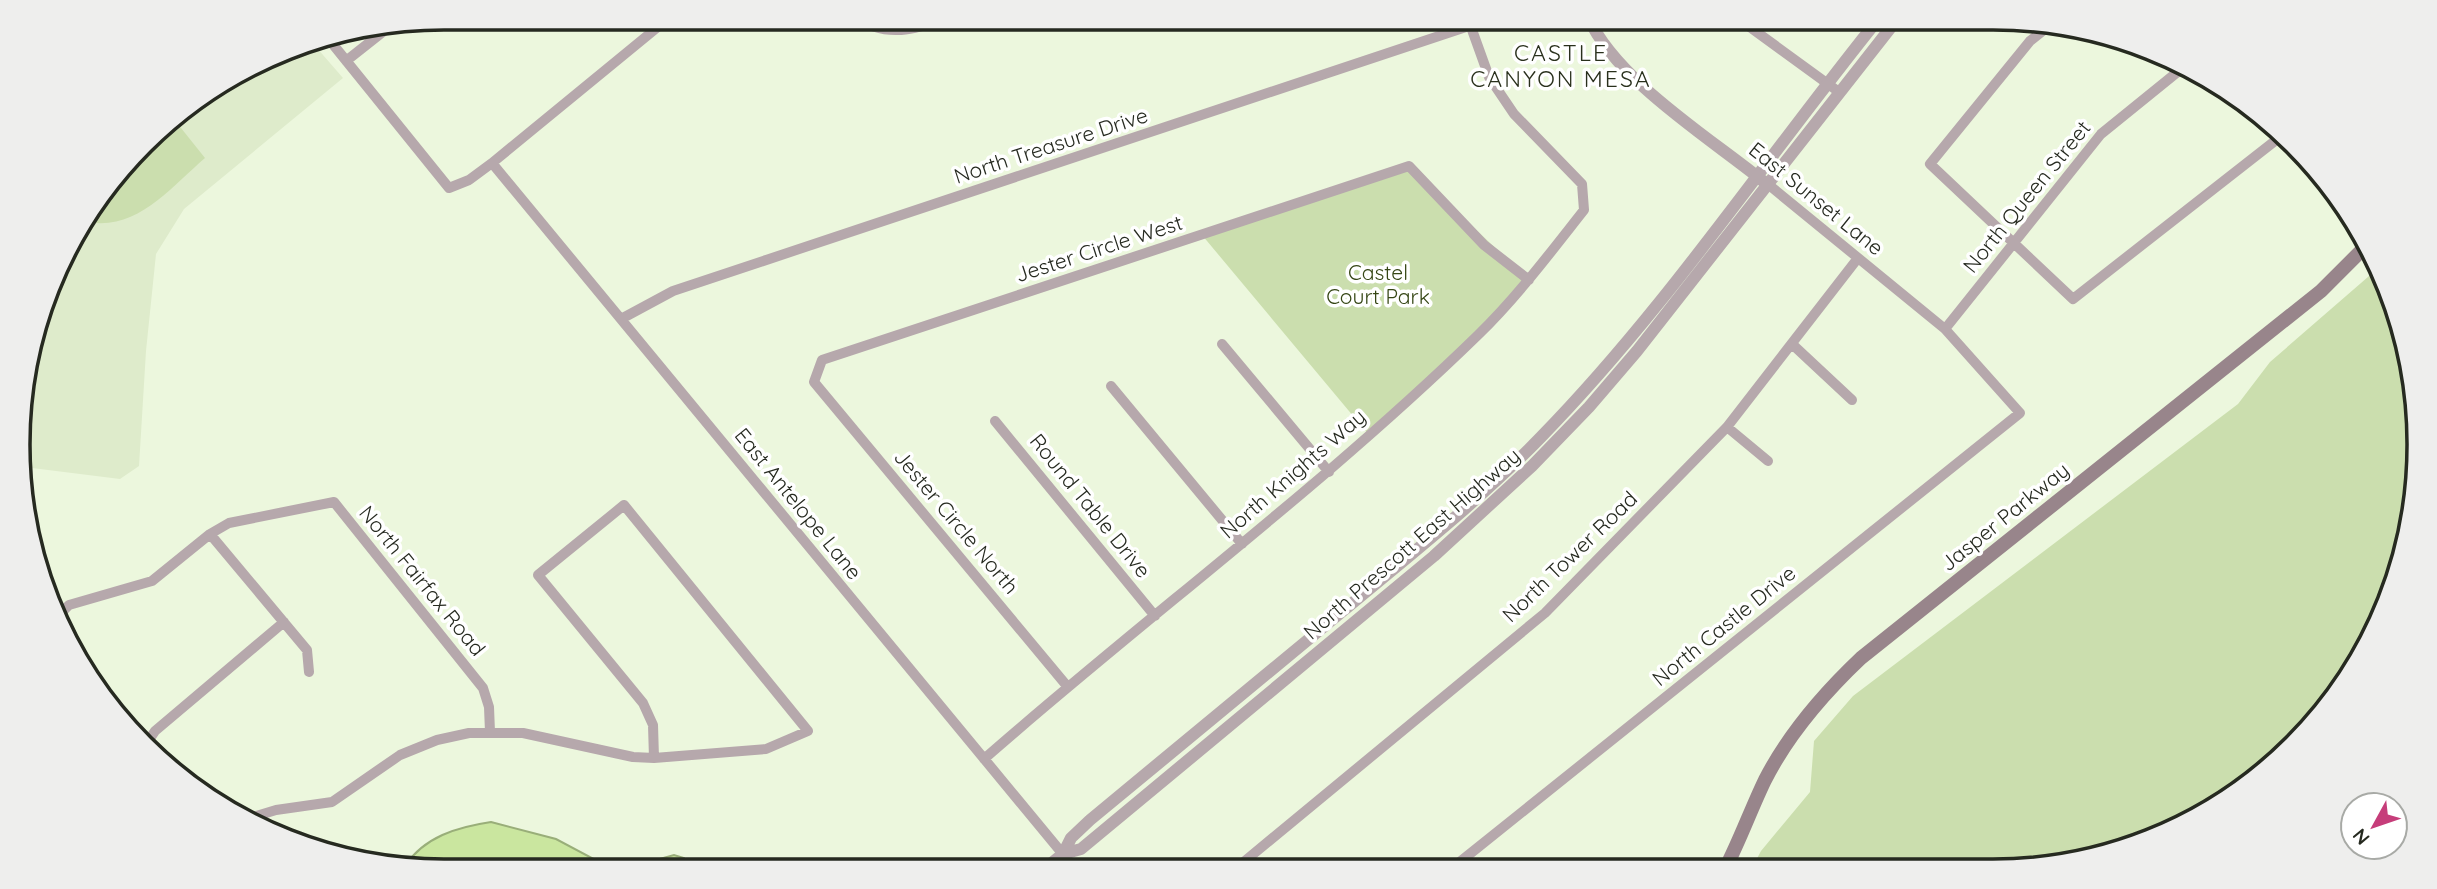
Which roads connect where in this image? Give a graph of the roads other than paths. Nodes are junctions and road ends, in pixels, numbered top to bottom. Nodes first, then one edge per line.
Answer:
1 (655, 30) edge
2 (886, 30) edge
3 (909, 30) edge
4 (1462, 30) edge
5 (1472, 30) edge
6 (1596, 30) edge
7 (1753, 30) edge
8 (1872, 30) edge
9 (1888, 30) edge
10 (2041, 33) edge
11 (379, 35) edge
12 (333, 45) edge
13 (346, 61) junction
14 (2176, 73) edge
15 (1833, 88) junction
16 (2275, 141) edge
17 (492, 163) junction
18 (1763, 180) junction
19 (2013, 242) junction
20 (2360, 252) edge
21 (1858, 258) junction
22 (1529, 279) junction
23 (621, 319) junction
24 (1945, 329) junction
25 (1222, 344) dead end
26 (1792, 344) junction
27 (814, 382) joint
28 (1111, 386) dead end
29 (1852, 400) dead end
30 (2020, 413) joint
31 (995, 421) dead end
32 (1727, 427) junction
33 (1533, 445) junction
34 (1543, 454) junction
35 (1768, 461) dead end
36 (1329, 472) junction
37 (210, 534) junction
38 (1242, 544) junction
39 (64, 609) edge
40 (1155, 616) junction
41 (284, 621) junction
42 (1315, 635) junction
43 (1324, 647) junction
44 (309, 672) dead end
45 (1067, 686) junction
46 (490, 732) junction
47 (151, 738) edge
48 (654, 758) junction
49 (984, 759) junction
50 (259, 815) edge
51 (1063, 854) junction
52 (1057, 859) edge
53 (1067, 859) edge
54 (1247, 859) edge
55 (1463, 859) edge
56 (1730, 859) edge

1 - 17 street
2 - 3 street
4 - 23 street, North Treasure Drive
5 - 22 street, North Knights Way
6 - 18 street, East Sunset Lane
7 - 15 street
8 - 15 street, North Prescott East Highway
9 - 15 street, North Prescott East Highway
10 - 19 street
11 - 13 street
12 - 13 street
13 - 17 street
14 - 19 street, North Queen Street
15 - 18 street, North Prescott East Highway
16 - 19 street
17 - 23 street, East Antelope Lane
18 - 21 street, East Sunset Lane
18 - 33 street, North Prescott East Highway
18 - 34 street, North Prescott East Highway
19 - 24 street, North Queen Street
20 - 56 main road, Jasper Parkway
21 - 24 street, East Sunset Lane
21 - 26 street, North Tower Road
22 - 27 street, Jester Circle West
22 - 36 street, North Knights Way
23 - 49 street, East Antelope Lane
24 - 30 street, East Sunset Lane
25 - 36 street
26 - 29 street
26 - 32 street, North Tower Road
27 - 45 street, Jester Circle North
28 - 38 street
30 - 55 street, North Castle Drive
31 - 40 street, Round Table Drive
32 - 35 street
32 - 54 street, North Tower Road
33 - 34 street
33 - 42 street, North Prescott East Highway
34 - 43 street, North Prescott East Highway
36 - 38 street, North Knights Way
37 - 39 street, North Fairfax Road
37 - 41 street
37 - 46 street, North Fairfax Road
38 - 40 street, North Knights Way
40 - 45 street, North Knights Way
41 - 44 street
41 - 47 street
42 - 43 street
42 - 51 street, North Prescott East Highway
43 - 51 street, North Prescott East Highway
45 - 49 street, North Knights Way
46 - 48 street
46 - 50 street
48 - 48 street
49 - 51 street, East Antelope Lane
51 - 52 street, North Prescott East Highway
51 - 53 street, East Antelope Lane

